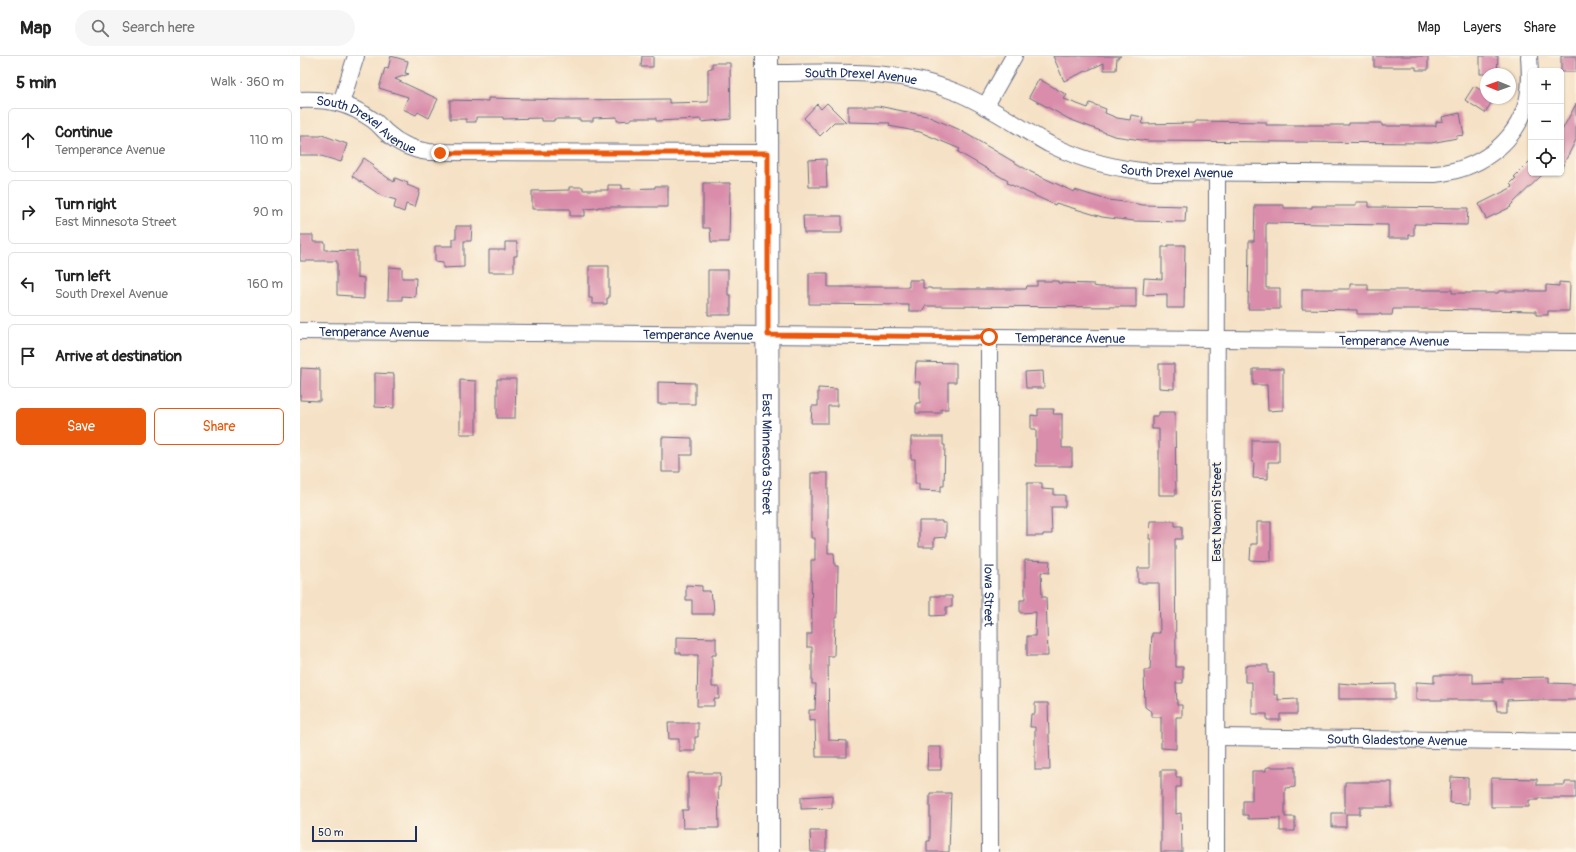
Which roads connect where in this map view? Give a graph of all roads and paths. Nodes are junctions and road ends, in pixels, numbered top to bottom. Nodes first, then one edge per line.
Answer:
1 (356, 56) edge
2 (1014, 56) edge
3 (1529, 56) edge
4 (767, 64) edge
5 (300, 100) edge
6 (341, 103) junction
7 (985, 107) junction
8 (768, 153) junction
9 (1217, 172) junction
10 (300, 331) edge
11 (768, 335) junction
12 (989, 337) junction
13 (1215, 339) junction
14 (1576, 342) edge
15 (1217, 737) junction
16 (1576, 742) edge
17 (768, 852) edge
18 (990, 852) edge
19 (1216, 852) edge

1 - 6 street
2 - 7 street
3 - 9 street, South Drexel Avenue
4 - 7 street, South Drexel Avenue
4 - 8 street, East Minnesota Street
5 - 6 street, South Drexel Avenue
6 - 8 street, South Drexel Avenue
7 - 9 street, South Drexel Avenue
8 - 11 street, East Minnesota Street
9 - 13 street, East Naomi Street
10 - 11 street, Temperance Avenue
11 - 12 street, Temperance Avenue
11 - 17 street, East Minnesota Street
12 - 13 street, Temperance Avenue
12 - 18 street, Iowa Street
13 - 14 street, Temperance Avenue
13 - 15 street, East Naomi Street
15 - 16 street, South Gladestone Avenue
15 - 19 street, East Naomi Street

